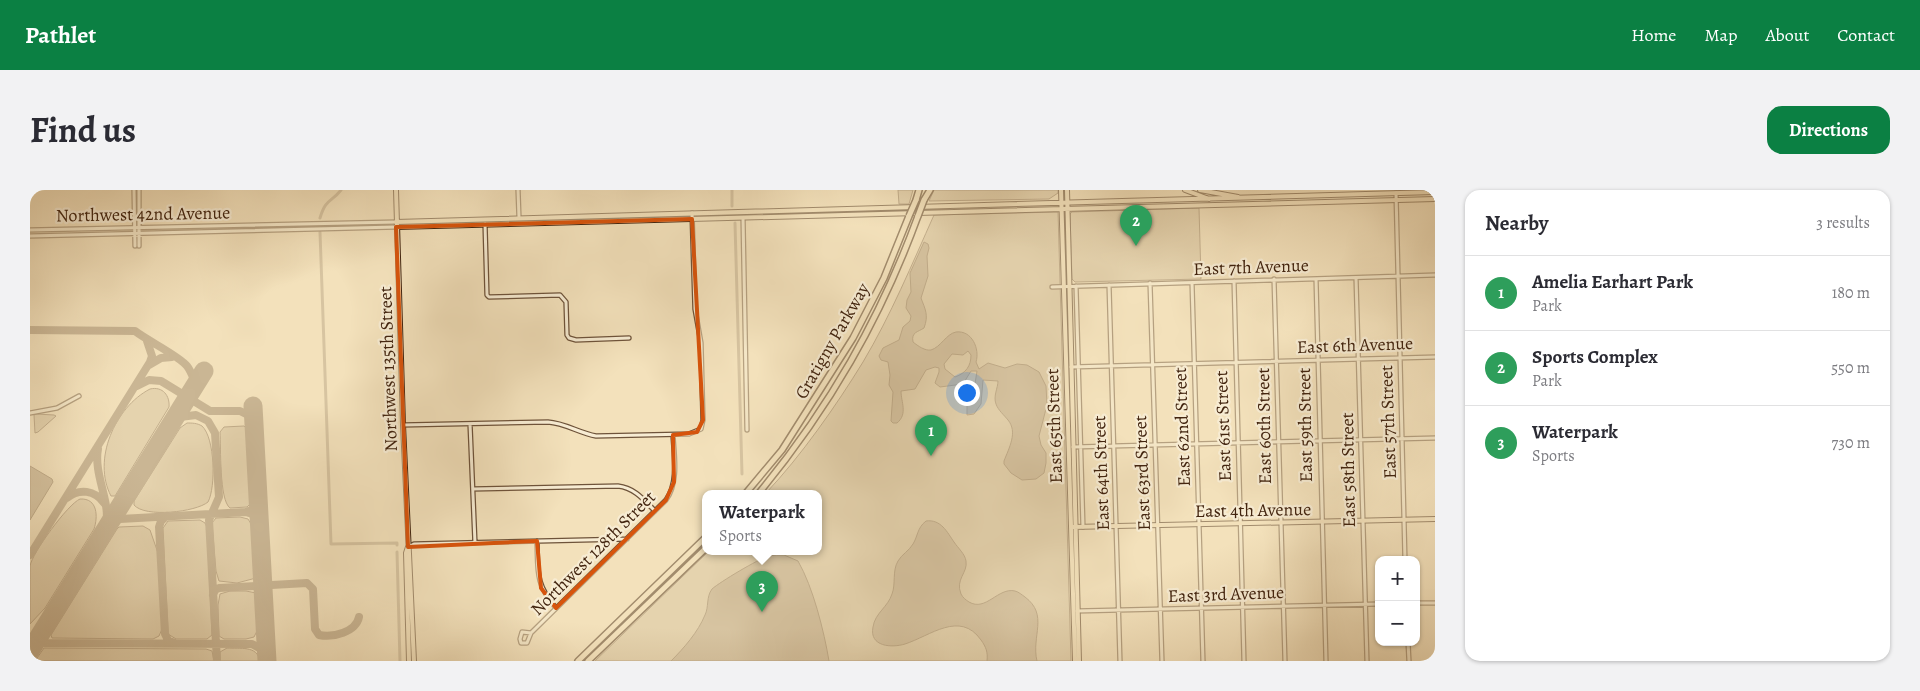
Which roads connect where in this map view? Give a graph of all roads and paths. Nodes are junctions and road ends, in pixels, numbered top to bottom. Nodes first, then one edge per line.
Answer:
1 (134, 190) edge
2 (139, 190) edge
3 (396, 190) edge
4 (518, 190) edge
5 (918, 190) edge
6 (929, 190) edge
7 (1061, 190) edge
8 (1067, 190) edge
9 (1185, 190) edge
10 (1200, 190) edge
11 (1435, 192) edge
12 (1396, 194) junction
13 (1332, 195) junction
14 (1252, 198) junction
15 (1271, 198) junction
16 (1435, 199) edge
17 (1213, 200) junction
18 (1396, 200) junction
19 (1129, 201) junction
20 (1067, 202) junction
21 (1332, 202) junction
22 (1062, 203) junction
23 (1270, 203) junction
24 (1231, 204) junction
25 (1130, 207) junction
26 (864, 208) junction
27 (1062, 209) junction
28 (1067, 209) junction
29 (799, 210) junction
30 (692, 213) junction
31 (630, 214) junction
32 (661, 214) junction
33 (864, 215) junction
34 (799, 217) junction
35 (485, 218) junction
36 (519, 218) junction
37 (742, 218) junction
38 (692, 219) junction
39 (661, 220) junction
40 (630, 221) junction
41 (314, 224) junction
42 (519, 224) junction
43 (226, 225) junction
44 (396, 225) junction
45 (485, 225) junction
46 (137, 227) junction
47 (314, 229) junction
48 (30, 230) edge
49 (35, 230) junction
50 (226, 231) junction
51 (137, 233) junction
52 (30, 236) edge
53 (35, 236) junction
54 (137, 246) dead end
55 (1435, 275) edge
56 (1399, 276) junction
57 (1356, 278) junction
58 (1316, 279) junction
59 (1274, 280) junction
60 (1234, 281) junction
61 (1150, 283) junction
62 (1192, 283) junction
63 (1109, 285) junction
64 (1066, 286) junction
65 (1076, 286) junction
66 (1052, 287) dead end
67 (629, 338) dead end
68 (1435, 357) edge
69 (1400, 358) junction
70 (1359, 359) junction
71 (1318, 360) junction
72 (1276, 361) junction
73 (1235, 362) junction
74 (1194, 363) junction
75 (1153, 364) junction
76 (1112, 365) junction
77 (1078, 366) junction
78 (1068, 367) junction
79 (79, 396) dead end
80 (30, 413) edge
81 (470, 424) junction
82 (403, 425) junction
83 (747, 430) dead end
84 (673, 434) junction
85 (1402, 438) junction
86 (1435, 438) edge
87 (1361, 440) junction
88 (1320, 441) junction
89 (1279, 442) junction
90 (1237, 443) junction
91 (1196, 444) junction
92 (1155, 445) junction
93 (1114, 446) junction
94 (1071, 447) junction
95 (1080, 447) junction
96 (473, 489) junction
97 (749, 490) edge
98 (762, 490) edge
99 (655, 511) junction
100 (1435, 519) edge
101 (1404, 520) junction
102 (1363, 521) junction
103 (1321, 522) junction
104 (1280, 523) junction
105 (1199, 524) junction
106 (1240, 524) junction
107 (1116, 526) junction
108 (1157, 526) junction
109 (1073, 527) junction
110 (1083, 527) junction
111 (628, 539) junction
112 (702, 540) edge
113 (537, 541) junction
114 (476, 543) junction
115 (408, 547) junction
116 (702, 552) edge
117 (1405, 556) edge
118 (1420, 603) edge
119 (1435, 603) edge
120 (1366, 604) junction
121 (1375, 604) edge
122 (1325, 605) junction
123 (1284, 606) junction
124 (1242, 607) junction
125 (556, 608) junction
126 (1201, 608) junction
127 (1119, 610) junction
128 (1160, 610) junction
129 (1076, 611) junction
130 (532, 632) dead end
131 (1408, 646) edge
132 (408, 661) edge
133 (414, 661) edge
134 (578, 661) edge
135 (588, 661) edge
136 (1075, 661) edge
137 (1079, 661) edge
138 (1120, 661) edge
139 (1162, 661) edge
140 (1203, 661) edge
141 (1244, 661) edge
142 (1285, 661) edge
143 (1326, 661) edge
144 (1368, 661) edge
145 (1409, 661) edge

1 - 46 street
2 - 46 street
3 - 44 main road, Northwest 135th Street
4 - 36 street
5 - 97 highway, Gratigny Parkway, bridge
6 - 98 highway, Gratigny Parkway, bridge
7 - 22 main road, East 65th Street
8 - 20 main road, East 65th Street
9 - 17 main road
10 - 14 main road
11 - 12 main road
12 - 13 main road
12 - 18 street, East 57th Street
13 - 15 main road
13 - 21 main road
14 - 15 main road
14 - 17 main road
15 - 23 main road
16 - 18 main road
17 - 19 main road, Northwest 42nd Avenue
17 - 24 main road
18 - 21 main road
18 - 56 street, East 57th Street
19 - 20 main road, Northwest 42nd Avenue
19 - 25 main road
20 - 22 main road, Northwest 42nd Avenue
20 - 28 main road, East 65th Street
21 - 23 main road
22 - 26 main road, Northwest 42nd Avenue
22 - 27 main road, East 65th Street
23 - 24 main road
24 - 25 main road, Northwest 42nd Avenue
25 - 28 main road, Northwest 42nd Avenue
26 - 29 main road, Northwest 42nd Avenue
26 - 33 main road
27 - 28 main road, Northwest 42nd Avenue
27 - 33 main road, Northwest 42nd Avenue
27 - 64 main road, East 65th Street
28 - 64 main road, East 65th Street
29 - 30 main road, Northwest 42nd Avenue
29 - 34 main road
30 - 32 main road, Northwest 42nd Avenue
30 - 38 street
31 - 32 main road, Northwest 42nd Avenue
31 - 36 main road, Northwest 42nd Avenue
31 - 40 main road
32 - 39 main road
33 - 34 main road, Northwest 42nd Avenue
34 - 37 main road, Northwest 42nd Avenue
35 - 36 main road, Northwest 42nd Avenue
35 - 44 main road, Northwest 42nd Avenue
35 - 45 street
36 - 42 main road
37 - 38 main road, Northwest 42nd Avenue
37 - 83 street
38 - 39 main road, Northwest 42nd Avenue
38 - 84 street
39 - 40 main road, Northwest 42nd Avenue
40 - 42 main road, Northwest 42nd Avenue
41 - 43 street, Northwest 42nd Avenue
41 - 44 street, Northwest 42nd Avenue
41 - 47 street
42 - 45 main road, Northwest 42nd Avenue
43 - 46 street, Northwest 42nd Avenue
43 - 50 street
44 - 45 main road, Northwest 42nd Avenue
44 - 47 street, Northwest 42nd Avenue
44 - 82 main road, Northwest 135th Street
45 - 67 street
46 - 49 street, Northwest 42nd Avenue
46 - 51 street
47 - 50 street, Northwest 42nd Avenue
48 - 49 street, Northwest 42nd Avenue
49 - 53 street
50 - 51 street, Northwest 42nd Avenue
51 - 53 street, Northwest 42nd Avenue
51 - 54 street
52 - 53 street, Northwest 42nd Avenue
55 - 56 street, East 7th Avenue
56 - 57 street, East 7th Avenue
56 - 69 street, East 57th Street
57 - 58 street, East 7th Avenue
57 - 70 street, East 58th Street
58 - 59 street, East 7th Avenue
58 - 71 street, East 59th Street
59 - 60 street, East 7th Avenue
59 - 72 street, East 60th Street
60 - 62 street, East 7th Avenue
60 - 73 street, East 61st Street
61 - 62 street, East 7th Avenue
61 - 63 street, East 7th Avenue
61 - 75 street, East 63rd Street
62 - 74 street, East 62nd Street
63 - 65 street, East 7th Avenue
63 - 76 street, East 64th Street
64 - 65 street, East 7th Avenue
64 - 66 street, East 7th Avenue
64 - 78 main road, East 65th Street
65 - 77 street
68 - 69 street, East 6th Avenue
69 - 70 street, East 6th Avenue
69 - 85 street, East 57th Street
70 - 71 street, East 6th Avenue
70 - 87 street, East 58th Street
71 - 72 street, East 6th Avenue
71 - 88 street, East 59th Street
72 - 73 street, East 6th Avenue
72 - 89 street, East 60th Street
73 - 74 street, East 6th Avenue
73 - 90 street, East 61st Street
74 - 75 street, East 6th Avenue
74 - 91 street, East 62nd Street
75 - 76 street, East 6th Avenue
75 - 92 street, East 63rd Street
76 - 77 street, East 6th Avenue
76 - 93 street, East 64th Street
77 - 78 street, East 6th Avenue
77 - 95 street
78 - 94 main road, East 65th Street
79 - 80 street
81 - 82 street
81 - 84 street
81 - 96 street
82 - 115 main road, Northwest 135th Street
84 - 99 street, Northwest 128th Street
85 - 86 street
85 - 87 street
85 - 101 street, East 57th Street
87 - 88 street
87 - 102 street, East 58th Street
88 - 89 street
88 - 103 street, East 59th Street
89 - 90 street
89 - 104 street, East 60th Street
90 - 91 street
90 - 106 street, East 61st Street
91 - 92 street
91 - 105 street, East 62nd Street
92 - 93 street
92 - 108 street, East 63rd Street
93 - 95 street
93 - 107 street, East 64th Street
94 - 95 street
94 - 109 main road, East 65th Street
95 - 110 street
96 - 99 street
96 - 114 street
99 - 111 street, Northwest 128th Street
100 - 101 main road, East 4th Avenue
101 - 102 main road, East 4th Avenue
101 - 117 street, East 57th Street
102 - 103 main road, East 4th Avenue
102 - 120 street, East 58th Street
103 - 104 main road, East 4th Avenue
103 - 122 street, East 59th Street
104 - 106 main road, East 4th Avenue
104 - 123 street, East 60th Street
105 - 106 main road, East 4th Avenue
105 - 108 main road, East 4th Avenue
105 - 126 street, East 62nd Street
106 - 124 street, East 61st Street
107 - 108 main road, East 4th Avenue
107 - 110 main road, East 4th Avenue
107 - 127 street, East 64th Street
108 - 128 street, East 63rd Street
109 - 110 main road, East 4th Avenue
109 - 129 main road, East 65th Street
111 - 113 street
111 - 125 street, Northwest 128th Street
112 - 134 highway
113 - 114 street
113 - 125 street
114 - 115 street
115 - 132 main road, Northwest 135th Street
115 - 133 main road, Northwest 135th Street
116 - 135 highway
118 - 119 street
120 - 121 street, East 3rd Avenue
120 - 122 street, East 3rd Avenue
120 - 144 street, East 58th Street
122 - 123 street, East 3rd Avenue
122 - 143 street, East 59th Street
123 - 124 street, East 3rd Avenue
123 - 142 street, East 60th Street
124 - 126 street, East 3rd Avenue
124 - 141 street, East 61st Street
125 - 130 street, Northwest 128th Street
126 - 128 street, East 3rd Avenue
126 - 140 street, East 62nd Street
127 - 128 street, East 3rd Avenue
127 - 129 street, East 3rd Avenue
127 - 138 street, East 64th Street
128 - 139 street, East 63rd Street
129 - 136 main road, East 65th Street
129 - 137 main road, East 65th Street
131 - 145 street

